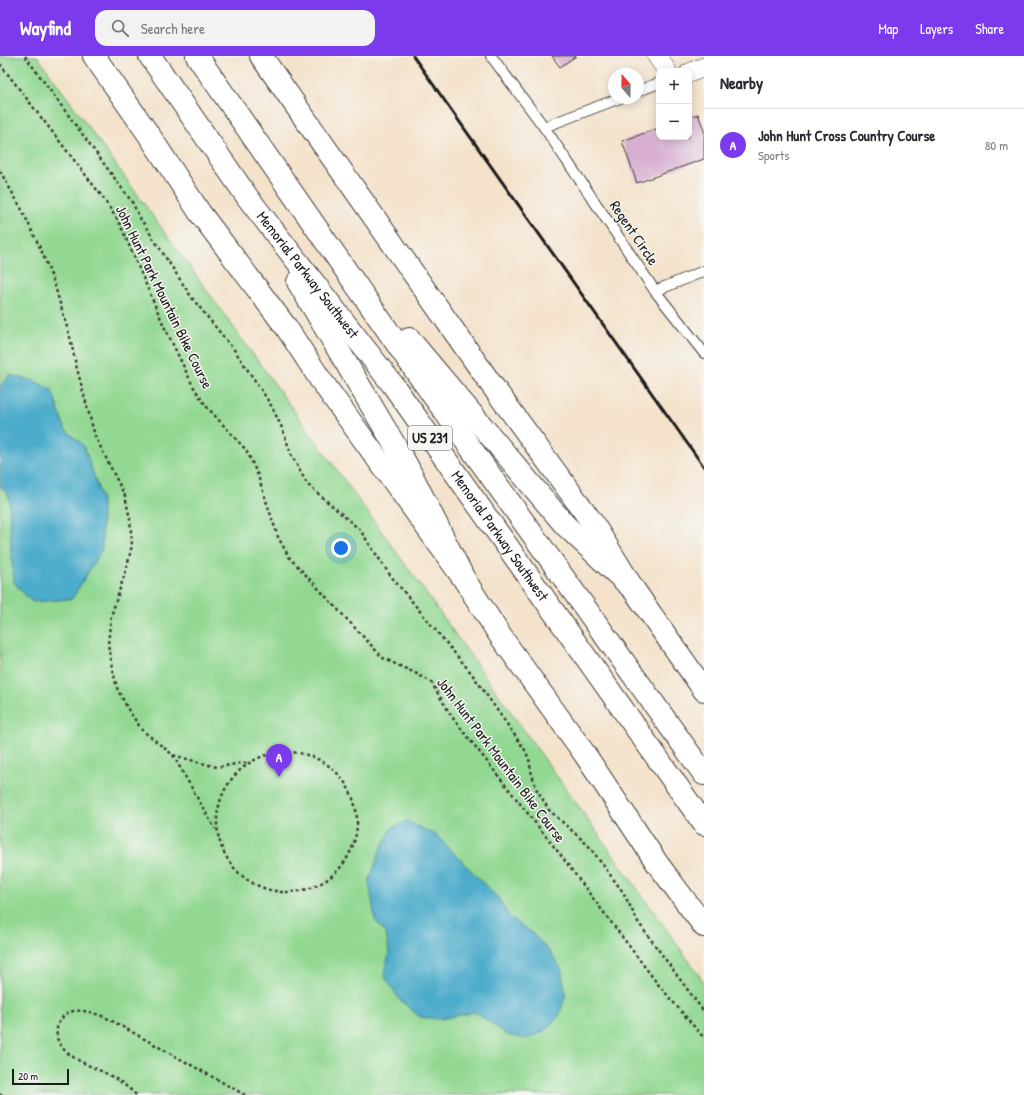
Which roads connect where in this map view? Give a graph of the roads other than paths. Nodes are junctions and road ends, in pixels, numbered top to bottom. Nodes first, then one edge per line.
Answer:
1 (94, 56) edge
2 (150, 56) edge
3 (197, 56) edge
4 (261, 56) edge
5 (491, 56) edge
6 (657, 56) edge
7 (704, 67) edge
8 (665, 68) edge
9 (692, 72) edge
10 (656, 84) edge
11 (644, 89) edge
12 (608, 102) edge
13 (544, 126) junction
14 (248, 198) junction
15 (323, 237) junction
16 (704, 271) edge
17 (655, 291) junction
18 (704, 353) edge
19 (464, 579) junction
20 (634, 590) junction
21 (704, 690) edge
22 (704, 774) edge
23 (704, 824) edge
24 (704, 926) edge

1 - 19 main road
2 - 14 main road, Memorial Parkway Southwest / US 231
3 - 15 main road, Memorial Parkway Southwest / US 231
4 - 20 main road
5 - 13 lane, Regent Circle
6 - 8 street
7 - 9 street
10 - 11 lane
12 - 13 lane
13 - 17 lane, Regent Circle
14 - 19 main road
14 - 23 main road, Memorial Parkway Southwest / US 231
15 - 20 main road
15 - 22 main road, Memorial Parkway Southwest / US 231
16 - 17 lane
17 - 18 lane, Regent Circle
19 - 24 main road
20 - 21 main road

